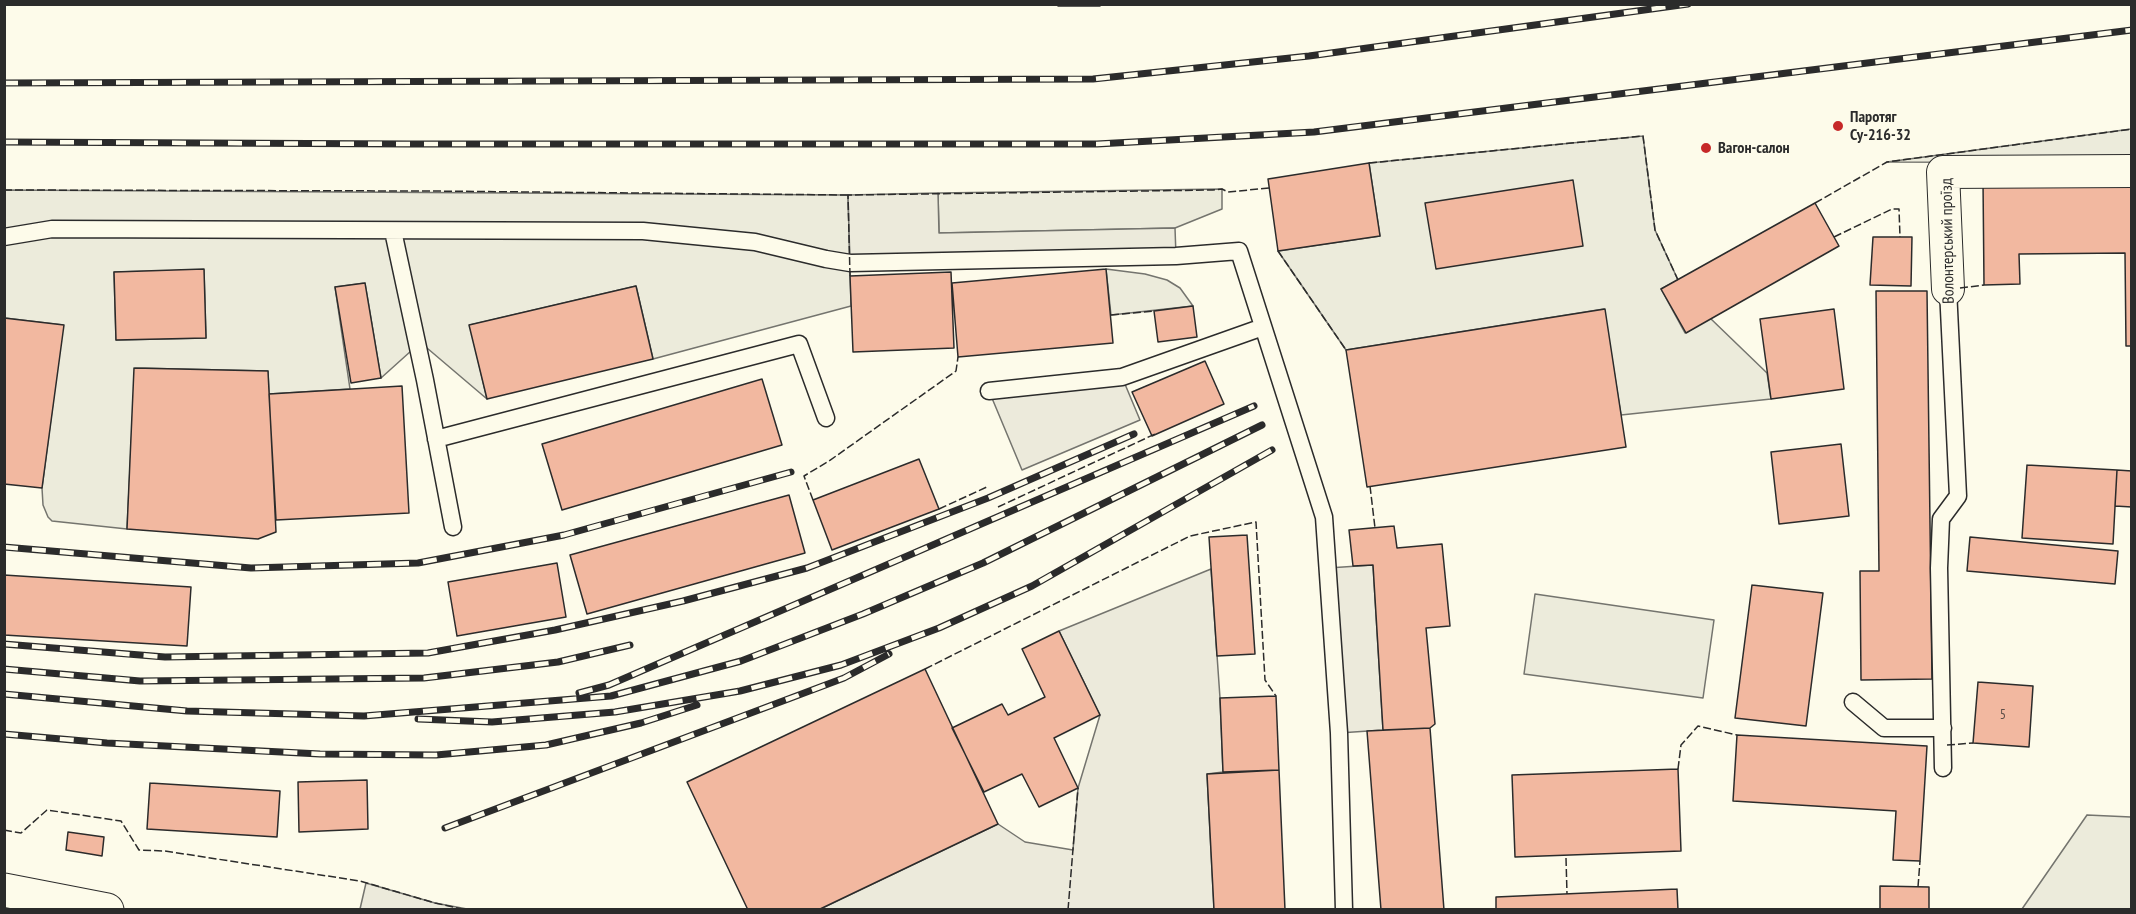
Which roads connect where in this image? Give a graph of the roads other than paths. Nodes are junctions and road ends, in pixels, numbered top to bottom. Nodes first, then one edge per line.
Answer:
1 (2132, 171) edge
2 (393, 231) junction
3 (4, 237) edge
4 (1948, 289) joint
5 (1263, 327) junction
6 (989, 391) dead end
7 (826, 418) dead end
8 (436, 439) junction
9 (453, 527) dead end
10 (1853, 702) dead end
11 (1943, 728) junction
12 (1943, 768) dead end
13 (4, 890) edge
14 (107, 909) edge
15 (1344, 909) edge

1 - 4 street, Волонтерський проїзд
2 - 3 lane
2 - 5 lane
2 - 8 lane
4 - 11 lane, Волонтерський проїзд
5 - 6 lane
5 - 15 lane
7 - 8 lane
8 - 9 lane
10 - 11 lane
11 - 12 lane
13 - 14 main road

